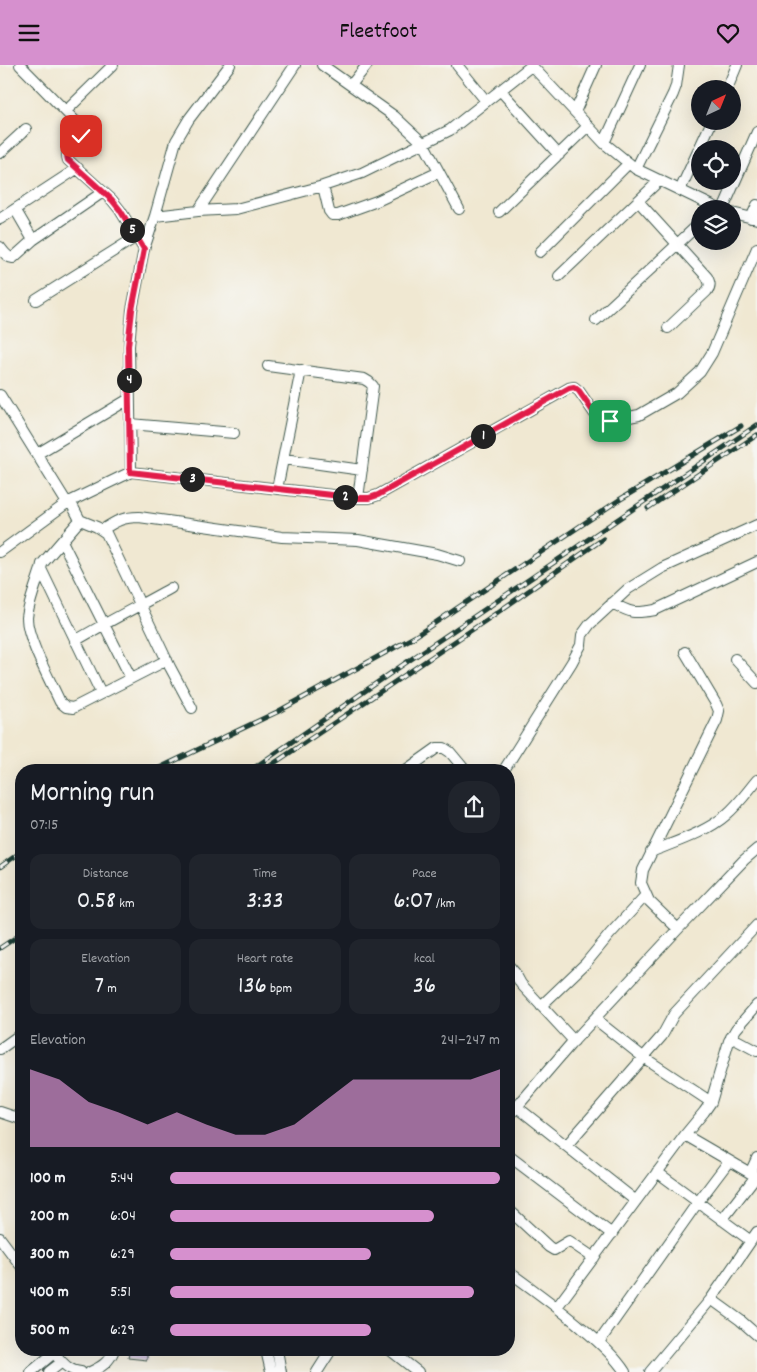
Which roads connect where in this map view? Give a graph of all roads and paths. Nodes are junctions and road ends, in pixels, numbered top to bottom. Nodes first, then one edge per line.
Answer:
1 (113, 65) edge
2 (230, 65) edge
3 (295, 65) edge
4 (322, 65) edge
5 (367, 65) edge
6 (457, 65) edge
7 (531, 65) edge
8 (596, 65) edge
9 (640, 65) edge
10 (679, 65) edge
11 (737, 65) edge
12 (25, 67) edge
13 (730, 80) edge
14 (351, 85) junction
15 (500, 90) junction
16 (486, 101) junction
17 (66, 111) junction
18 (575, 112) junction
19 (588, 126) junction
20 (26, 129) dead end
21 (708, 130) edge
22 (757, 132) edge
23 (604, 143) junction
24 (424, 144) junction
25 (0, 153) edge
26 (559, 155) junction
27 (633, 166) junction
28 (78, 168) junction
29 (438, 172) junction
30 (660, 180) junction
31 (323, 186) junction
32 (680, 190) junction
33 (103, 191) junction
34 (701, 200) edge
35 (722, 200) edge
36 (638, 201) junction
37 (757, 205) edge
38 (15, 209) junction
39 (459, 209) dead end
40 (198, 211) junction
41 (499, 212) dead end
42 (741, 215) edge
43 (155, 217) junction
44 (0, 219) edge
45 (754, 219) edge
46 (691, 232) edge
47 (136, 237) junction
48 (33, 240) junction
49 (677, 245) junction
50 (0, 247) edge
51 (757, 248) edge
52 (144, 249) junction
53 (540, 252) dead end
54 (559, 276) dead end
55 (36, 300) dead end
56 (596, 320) dead end
57 (668, 328) dead end
58 (268, 366) dead end
59 (301, 370) junction
60 (0, 397) edge
61 (130, 399) junction
62 (130, 424) junction
63 (234, 433) dead end
64 (37, 454) junction
65 (284, 459) junction
66 (362, 470) junction
67 (130, 472) junction
68 (277, 489) junction
69 (358, 498) junction
70 (68, 502) junction
71 (80, 520) junction
72 (757, 525) edge
73 (102, 530) junction
74 (62, 541) junction
75 (0, 552) edge
76 (460, 561) dead end
77 (757, 562) edge
78 (40, 569) junction
79 (171, 588) dead end
80 (612, 603) junction
81 (140, 606) junction
82 (104, 624) junction
83 (75, 641) junction
84 (685, 652) dead end
85 (735, 659) dead end
86 (167, 660) junction
87 (132, 678) junction
88 (757, 683) edge
89 (101, 693) junction
90 (192, 708) dead end
91 (414, 764) edge
92 (461, 764) edge
93 (508, 764) edge
94 (757, 780) edge
95 (757, 849) edge
96 (652, 852) junction
97 (646, 895) junction
98 (757, 925) edge
99 (678, 929) junction
100 (515, 982) edge
101 (757, 1005) edge
102 (541, 1007) junction
103 (595, 1019) junction
104 (731, 1037) junction
105 (15, 1038) edge
106 (574, 1041) junction
107 (0, 1049) edge
108 (757, 1051) edge
109 (643, 1057) junction
110 (711, 1102) junction
111 (515, 1106) edge
112 (515, 1111) edge
113 (0, 1112) edge
114 (15, 1117) edge
115 (685, 1135) junction
116 (566, 1146) junction
117 (757, 1158) edge
118 (515, 1161) edge
119 (729, 1161) junction
120 (658, 1173) junction
121 (754, 1175) edge
122 (636, 1201) junction
123 (698, 1202) junction
124 (515, 1216) edge
125 (722, 1220) junction
126 (612, 1234) junction
127 (755, 1236) edge
128 (0, 1239) edge
129 (15, 1258) edge
130 (594, 1258) junction
131 (515, 1276) edge
132 (711, 1299) junction
133 (557, 1307) junction
134 (757, 1335) edge
135 (599, 1342) junction
136 (49, 1356) edge
137 (58, 1356) edge
138 (111, 1356) edge
139 (267, 1356) edge
140 (278, 1356) edge
141 (326, 1356) edge
142 (398, 1356) edge
143 (62, 1362) junction
144 (103, 1370) edge
145 (655, 1370) edge
146 (31, 1372) edge
147 (50, 1372) edge
148 (81, 1372) edge
149 (90, 1372) edge
150 (271, 1372) edge
151 (281, 1372) edge
152 (317, 1372) edge
153 (418, 1372) edge
154 (625, 1372) edge

1 - 17 street
2 - 43 street
3 - 40 street
4 - 14 street
5 - 14 street
6 - 16 street
7 - 15 street
7 - 18 street
8 - 18 street
9 - 23 street
10 - 27 street
11 - 13 street
12 - 17 street
14 - 24 street
15 - 16 street
15 - 26 street
16 - 24 street
17 - 28 street
18 - 19 street
19 - 23 street
19 - 26 street
20 - 25 street
21 - 32 street
22 - 35 street
23 - 27 street
24 - 29 street
24 - 31 street
26 - 41 street
27 - 30 street
27 - 53 street
28 - 33 street
28 - 38 street
29 - 31 street
29 - 39 street
30 - 32 street
30 - 36 street
31 - 40 street
32 - 34 street
33 - 47 street
33 - 48 street
36 - 49 street
36 - 54 street
37 - 45 street
38 - 44 street
38 - 48 street
40 - 43 street
42 - 45 street
43 - 52 street
46 - 49 street
47 - 52 street
47 - 55 street
48 - 50 street
49 - 56 street
49 - 57 street
51 - 69 street
52 - 61 street
58 - 59 street
59 - 65 street
59 - 66 street
60 - 64 street
61 - 62 street
61 - 64 street
62 - 63 street
62 - 67 street
64 - 70 street
65 - 66 street
65 - 68 street
66 - 69 street
67 - 68 street
67 - 70 street
68 - 69 street
70 - 71 street
70 - 75 street
71 - 73 street
71 - 74 street
72 - 80 street
73 - 76 street
73 - 81 street
74 - 78 street
74 - 82 street
77 - 80 street
78 - 83 street
78 - 89 street
79 - 81 street
80 - 93 street
81 - 82 street
81 - 86 street
82 - 83 street
82 - 87 street
83 - 89 street
84 - 96 street
85 - 88 street
86 - 87 street
86 - 90 street
87 - 89 street
91 - 92 street
94 - 96 street
95 - 99 street
96 - 97 street
97 - 99 street
97 - 102 street
98 - 109 street
99 - 103 street
100 - 102 street
101 - 104 street
102 - 106 street
103 - 106 street
103 - 109 street
104 - 108 street
104 - 110 street
105 - 107 street
106 - 111 street
109 - 110 street
109 - 116 street
110 - 115 street
112 - 116 street
113 - 114 street
115 - 119 street
115 - 120 street
116 - 122 street
117 - 121 street
118 - 126 street
119 - 121 street
119 - 123 street
120 - 122 street
120 - 123 street
121 - 125 street
122 - 126 street
123 - 125 street
123 - 135 street
124 - 130 street
125 - 127 street
126 - 130 street
127 - 132 street
128 - 129 street
130 - 133 street
131 - 133 street
132 - 134 street
132 - 145 street
133 - 135 street
135 - 154 street
136 - 146 street
137 - 143 street
138 - 144 street
139 - 150 street
140 - 151 street
141 - 152 street
142 - 153 street
143 - 147 street
143 - 148 street
144 - 149 street

